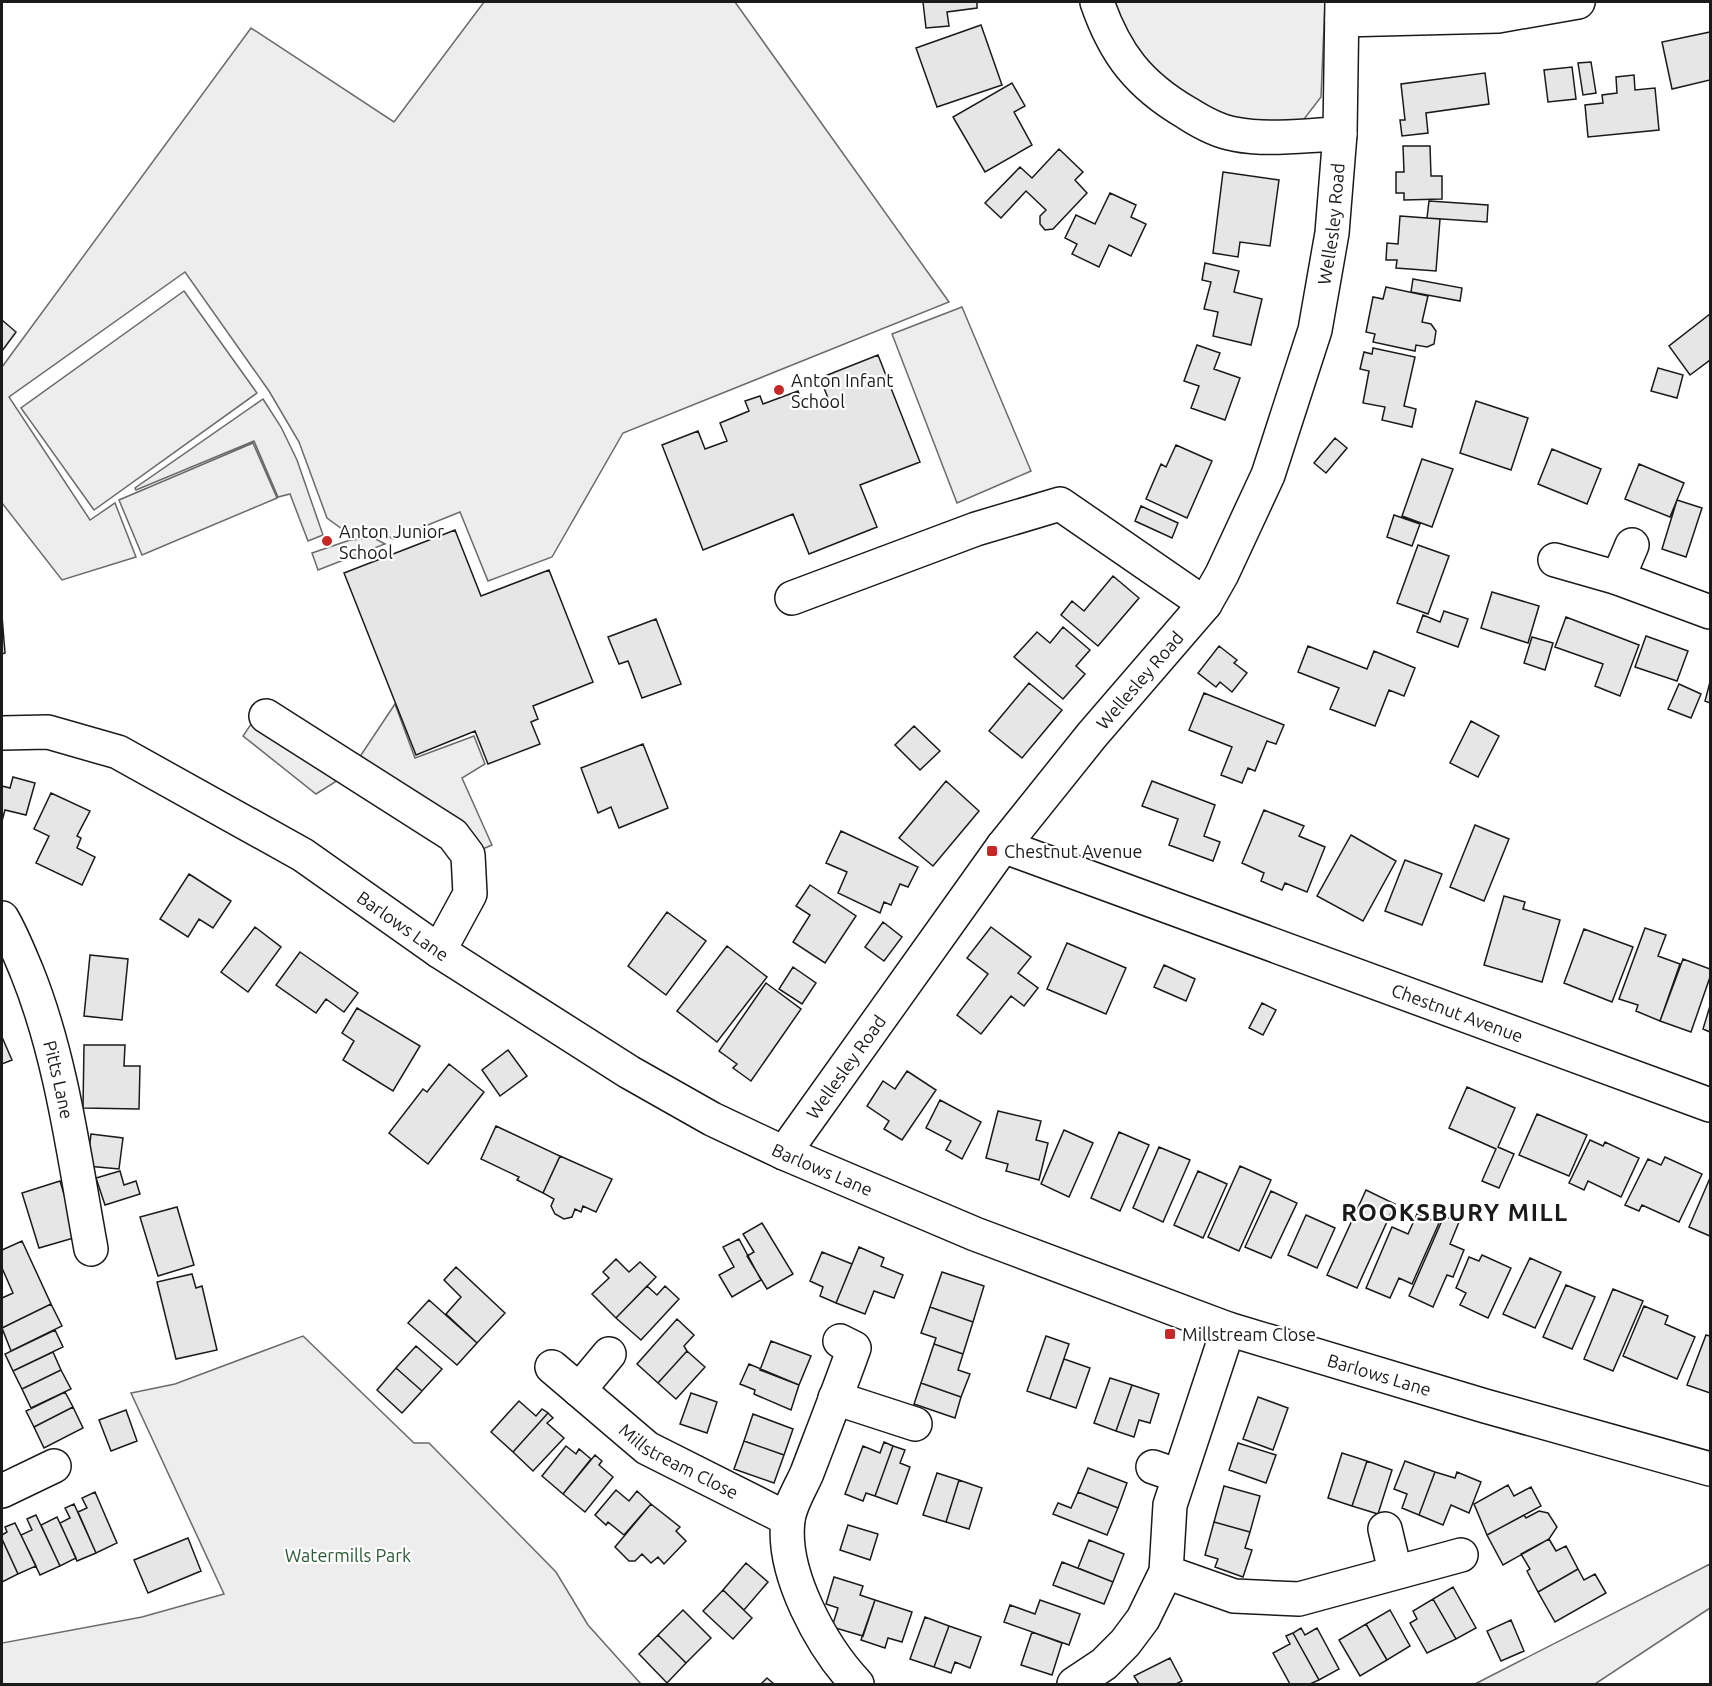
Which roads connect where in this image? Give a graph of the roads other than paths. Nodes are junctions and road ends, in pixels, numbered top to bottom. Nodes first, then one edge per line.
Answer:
1 (1096, 2) edge
2 (1578, 2) edge
3 (1342, 11) edge
4 (1340, 134) junction
5 (1632, 545) dead end
6 (1555, 560) dead end
7 (1618, 578) junction
8 (792, 598) dead end
9 (1205, 603) junction
10 (1710, 612) edge
11 (267, 716) dead end
12 (2, 733) edge
13 (1003, 846) junction
14 (2, 918) edge
15 (439, 951) junction
16 (1710, 1105) edge
17 (784, 1153) junction
18 (91, 1250) dead end
19 (1228, 1329) junction
20 (840, 1341) dead end
21 (609, 1354) dead end
22 (552, 1366) dead end
23 (579, 1390) junction
24 (835, 1398) junction
25 (915, 1424) dead end
26 (54, 1466) dead end
27 (1710, 1468) edge
28 (2, 1491) edge
29 (788, 1519) junction
30 (1385, 1529) dead end
31 (1461, 1555) dead end
32 (1395, 1571) junction
33 (1166, 1572) junction
34 (857, 1684) edge
35 (1074, 1684) edge

1 - 4 street, Wellesley Road
2 - 3 street
3 - 4 street, Wellesley Road
4 - 9 street, Wellesley Road
5 - 7 street
6 - 7 street
7 - 10 street
8 - 9 street
9 - 13 street, Wellesley Road
11 - 15 street
12 - 15 street, Barlows Lane
13 - 16 street, Chestnut Avenue
13 - 17 street, Wellesley Road
14 - 18 street, Pitts Lane
15 - 17 street, Barlows Lane
17 - 19 street, Barlows Lane
19 - 27 street, Barlows Lane
19 - 33 street
20 - 24 street
21 - 23 street
22 - 23 street, Millstream Close
23 - 29 street, Millstream Close
24 - 25 street
24 - 29 street
26 - 28 street
29 - 34 street
30 - 32 street
31 - 32 street
32 - 33 street
33 - 35 street

